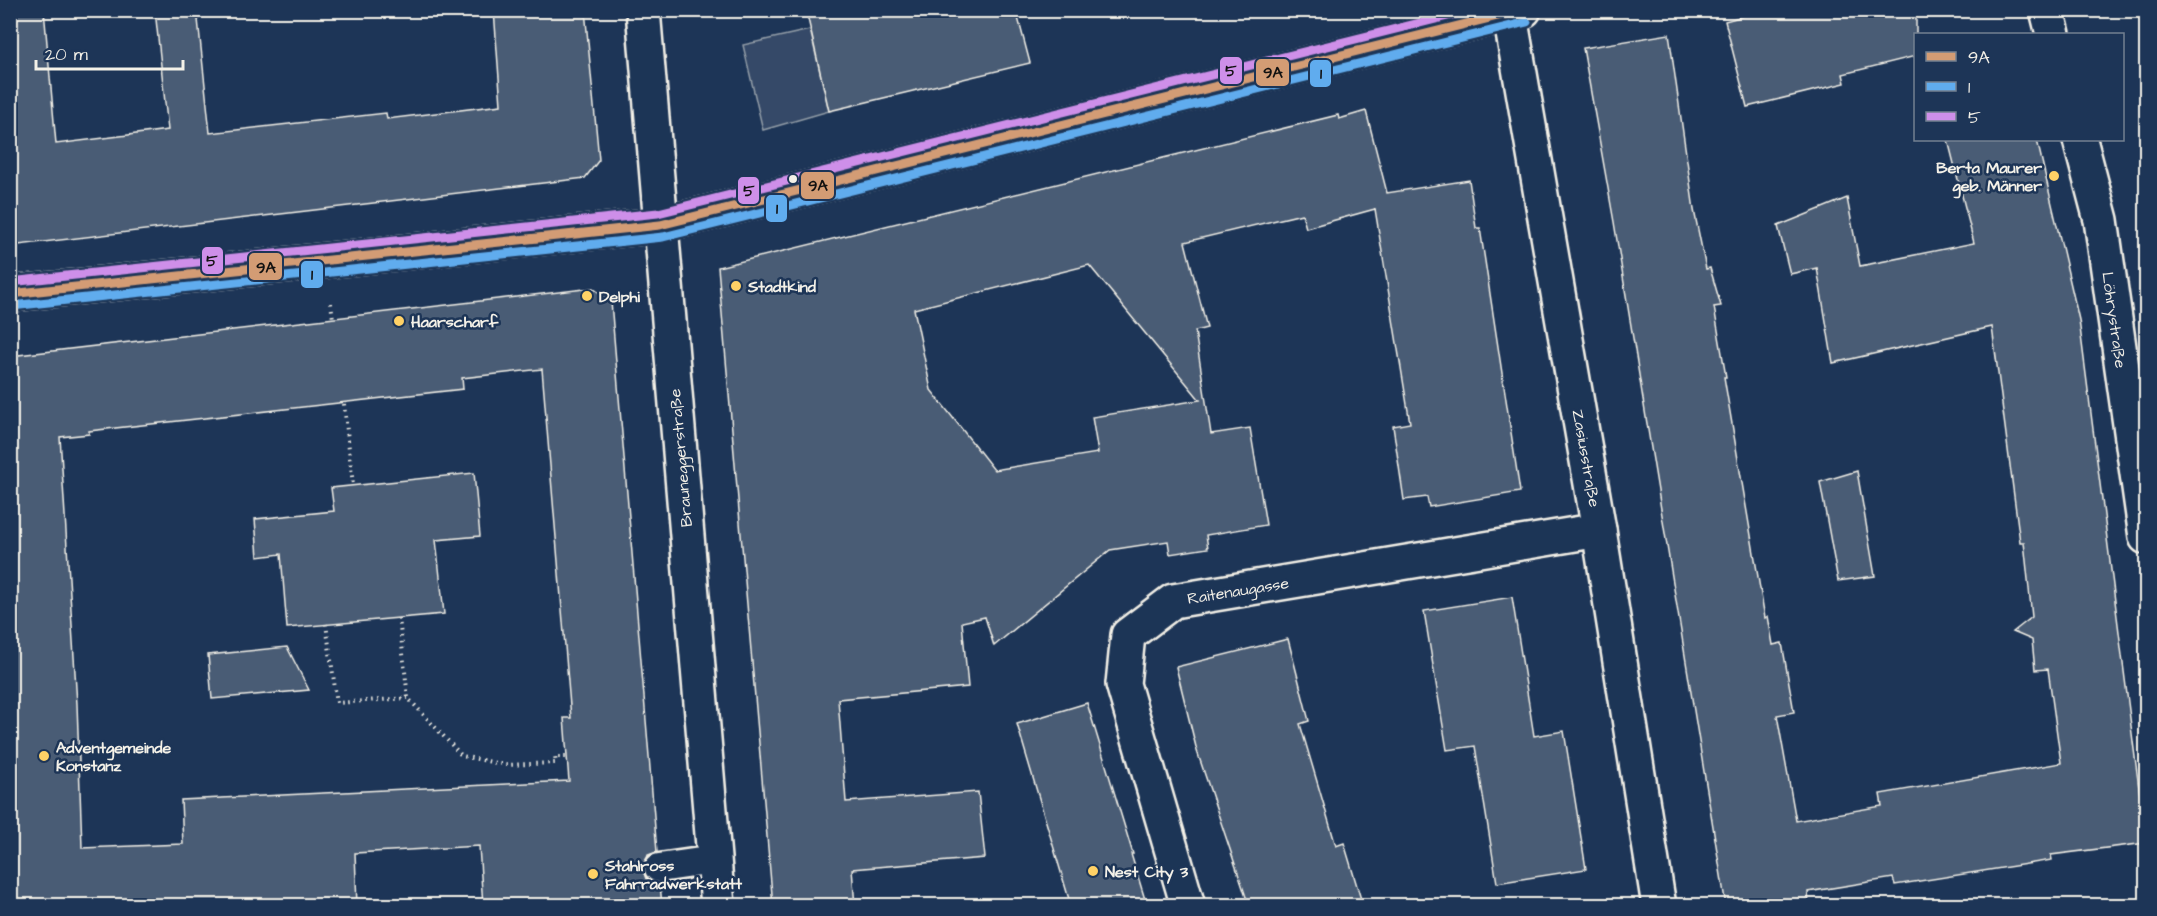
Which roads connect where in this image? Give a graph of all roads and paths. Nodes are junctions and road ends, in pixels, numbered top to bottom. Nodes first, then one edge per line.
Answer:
1 (642, 10) edge
2 (2047, 10) edge
3 (1514, 12) edge
4 (2053, 33) edge
5 (2080, 141) edge
6 (660, 225) junction
7 (10, 294) edge
8 (344, 404) dead end
9 (353, 485) dead end
10 (1599, 530) junction
11 (2146, 537) edge
12 (399, 618) dead end
13 (326, 624) dead end
14 (408, 698) junction
15 (567, 757) dead end
16 (714, 860) junction
17 (659, 868) dead end
18 (718, 906) edge
19 (1188, 906) edge
20 (1659, 906) edge

1 - 6 street, Brauneggerstraße
2 - 4 street
3 - 6 street
3 - 10 street, Zasiusstraße
5 - 11 street, Löhrystraße
6 - 7 street
6 - 16 street, Brauneggerstraße
8 - 9 path
10 - 19 street, Raitenaugasse
10 - 20 street, Zasiusstraße
12 - 14 path
13 - 14 path
14 - 15 path
16 - 17 lane
16 - 18 street, Brauneggerstraße

